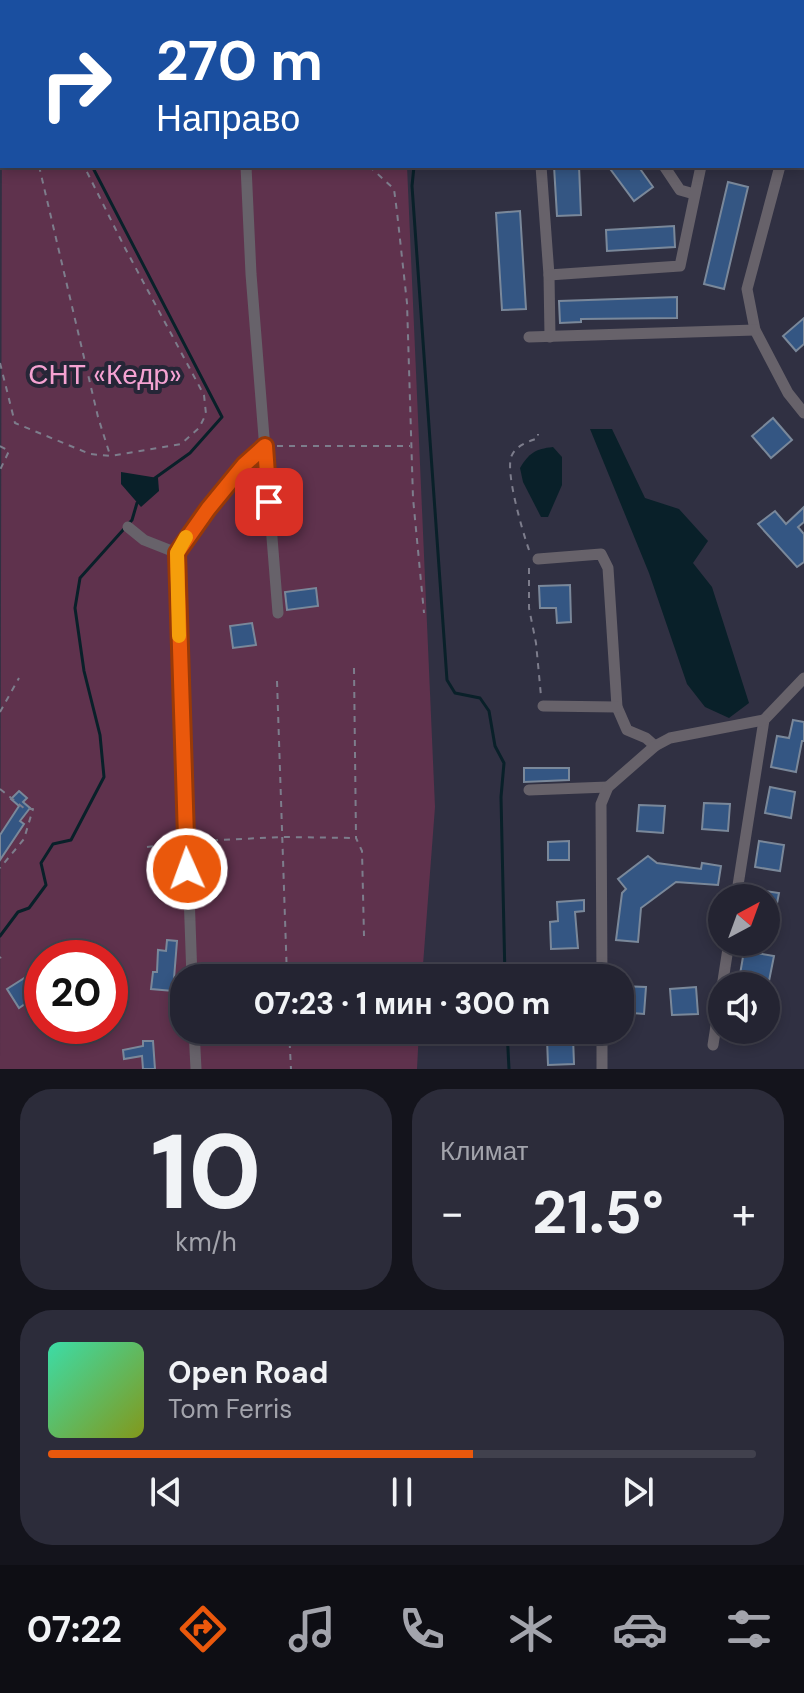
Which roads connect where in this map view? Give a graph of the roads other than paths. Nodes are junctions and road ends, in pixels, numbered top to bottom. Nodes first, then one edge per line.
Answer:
1 (246, 168) edge
2 (541, 168) edge
3 (665, 168) edge
4 (700, 168) edge
5 (779, 168) edge
6 (694, 194) junction
7 (549, 275) junction
8 (755, 330) junction
9 (529, 337) dead end
10 (550, 337) junction
11 (804, 413) edge
12 (265, 446) junction
13 (128, 527) dead end
14 (177, 553) junction
15 (538, 559) dead end
16 (278, 613) dead end
17 (804, 678) edge
18 (543, 706) dead end
19 (617, 707) junction
20 (764, 720) junction
21 (655, 746) junction
22 (608, 787) junction
23 (529, 790) dead end
24 (738, 884) edge
25 (727, 956) edge
26 (191, 964) edge
27 (602, 964) edge
28 (195, 1044) edge
29 (602, 1044) edge
30 (713, 1045) dead end
31 (196, 1069) edge
32 (602, 1069) edge

1 - 12 street
2 - 7 street
3 - 6 street
4 - 6 street
5 - 8 street
6 - 7 street
7 - 10 street
8 - 10 street
8 - 11 street
9 - 10 street
12 - 14 street
12 - 16 street
13 - 14 street
14 - 26 street
15 - 19 street
17 - 20 street
18 - 19 street
19 - 21 street
20 - 21 street
20 - 24 street
21 - 22 street
22 - 23 street
22 - 27 street
25 - 30 street
28 - 31 street
29 - 32 street

